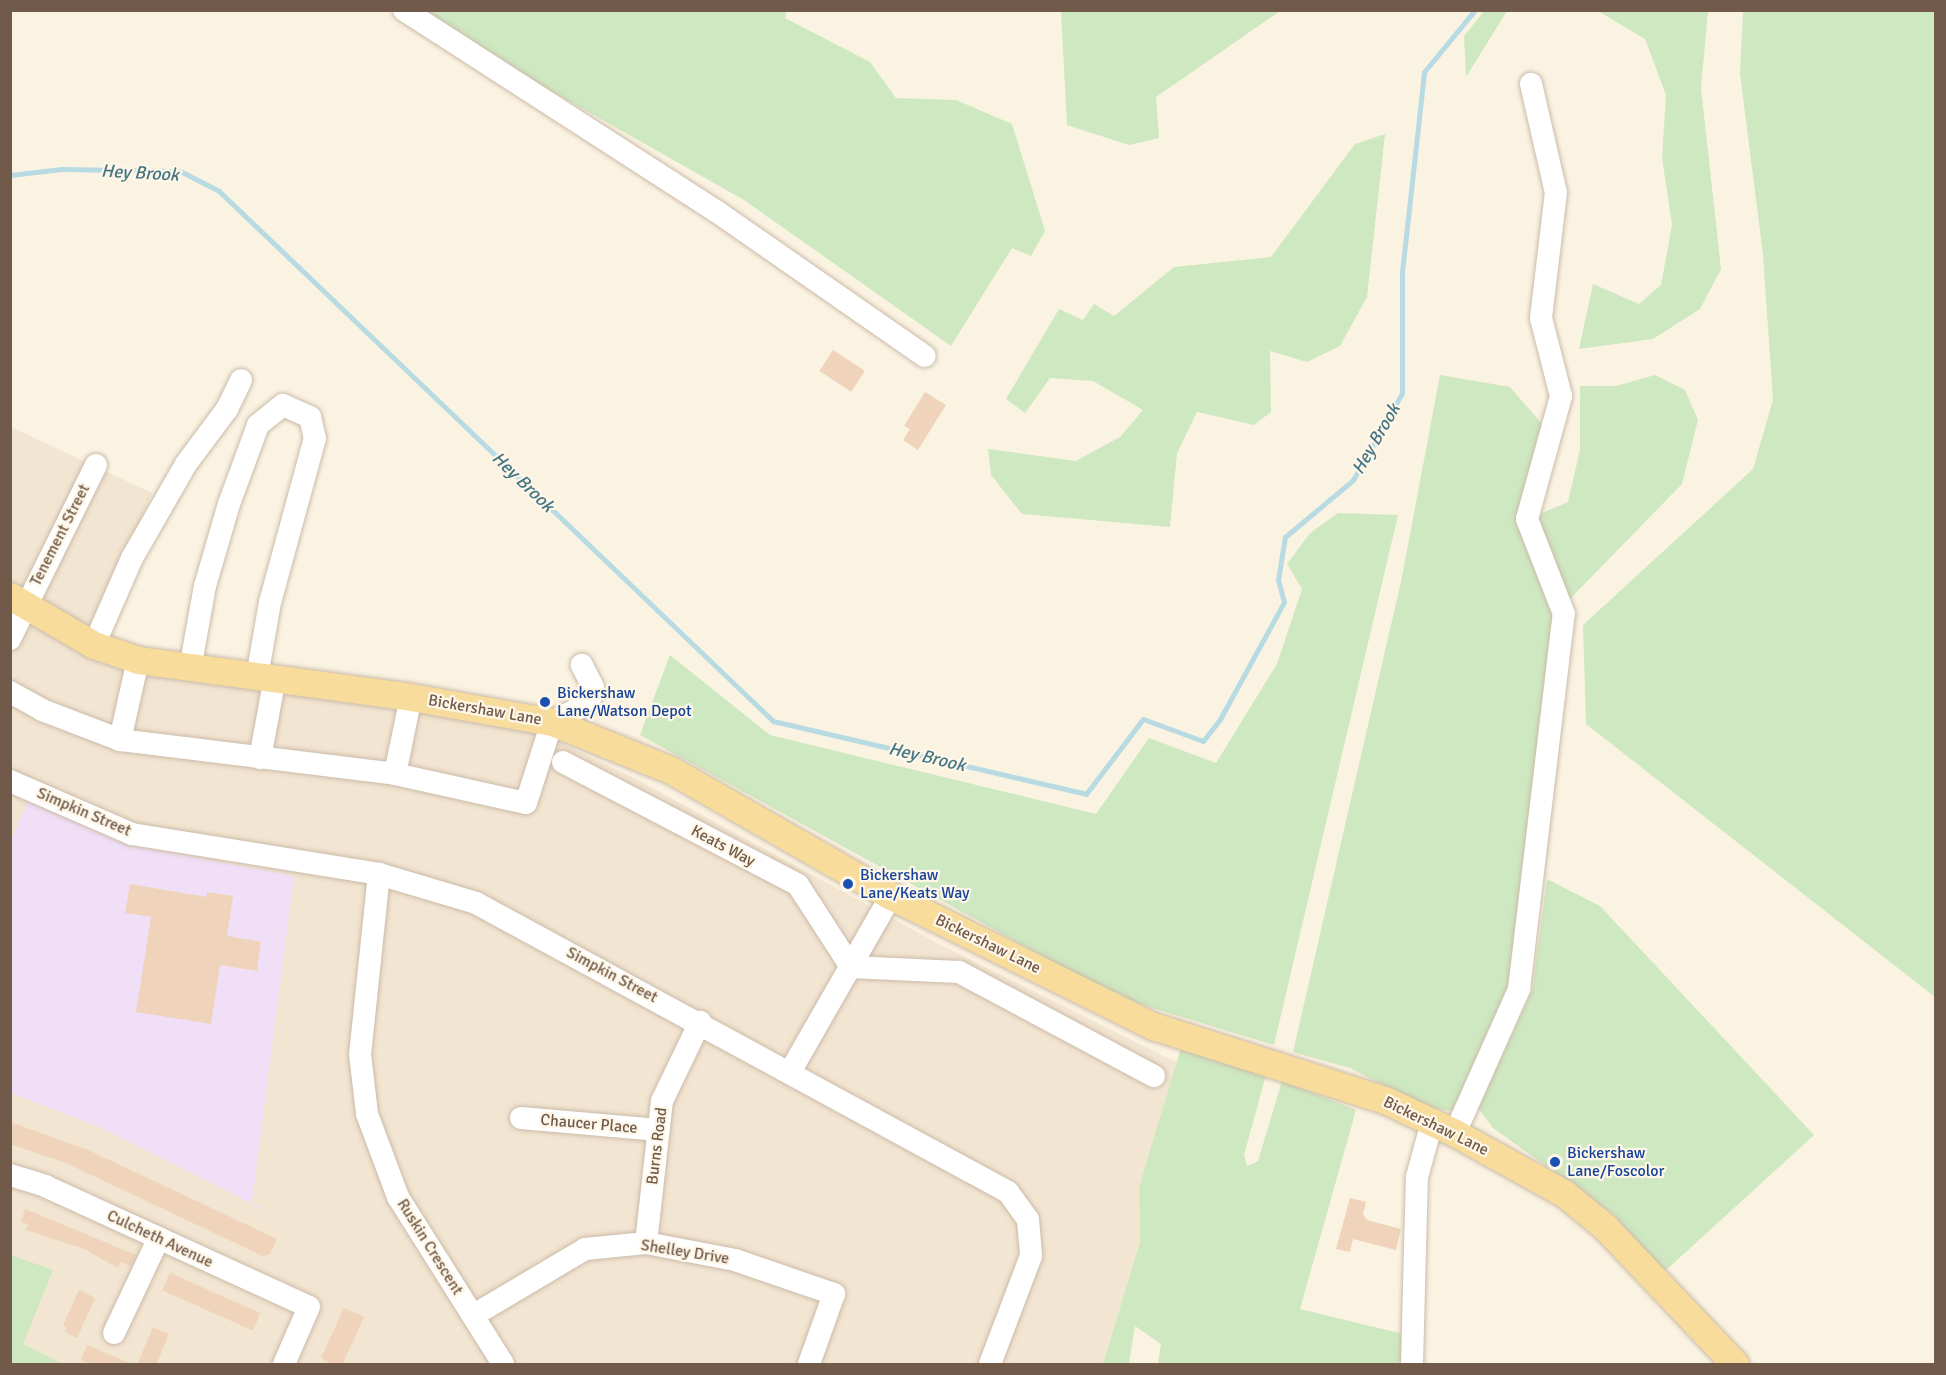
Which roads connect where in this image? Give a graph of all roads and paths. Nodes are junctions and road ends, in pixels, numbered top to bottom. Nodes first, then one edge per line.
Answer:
1 (404, 10) edge
2 (1531, 84) dead end
3 (925, 356) dead end
4 (241, 380) dead end
5 (96, 465) dead end
6 (17, 601) edge
7 (10, 639) edge
8 (94, 645) junction
9 (138, 660) junction
10 (582, 665) dead end
11 (190, 669) junction
12 (266, 677) junction
13 (10, 692) edge
14 (411, 697) junction
15 (552, 722) junction
16 (120, 740) junction
17 (260, 758) junction
18 (562, 762) dead end
19 (396, 774) junction
20 (10, 782) edge
21 (379, 874) junction
22 (891, 896) junction
23 (851, 966) junction
24 (700, 1022) junction
25 (790, 1072) junction
26 (1154, 1076) dead end
27 (521, 1118) dead end
28 (1444, 1127) junction
29 (657, 1130) junction
30 (10, 1175) edge
31 (159, 1238) junction
32 (646, 1243) junction
33 (474, 1315) junction
34 (114, 1332) dead end
35 (284, 1365) edge
36 (503, 1365) edge
37 (809, 1365) edge
38 (990, 1365) edge
39 (1412, 1365) edge
40 (1735, 1365) edge

1 - 3 street
2 - 28 street
4 - 8 street
5 - 6 street, Tenement Street
6 - 7 street, Tenement Street
6 - 8 main road, Bickershaw Lane
8 - 9 main road, Bickershaw Lane
9 - 11 main road, Bickershaw Lane
9 - 16 street
10 - 15 street
11 - 12 main road, Bickershaw Lane
11 - 12 street
12 - 14 main road, Bickershaw Lane
12 - 17 street
13 - 16 street
14 - 15 main road, Bickershaw Lane
14 - 19 street
15 - 19 street
15 - 22 main road, Bickershaw Lane
16 - 17 street
17 - 19 street
18 - 23 street, Keats Way
20 - 21 street, Simpkin Street
21 - 24 street, Simpkin Street
21 - 33 street, Ruskin Crescent
22 - 23 street
22 - 28 main road, Bickershaw Lane
23 - 25 street
23 - 26 street
24 - 25 street, Simpkin Street
24 - 29 street, Burns Road
25 - 38 street, Simpkin Street
27 - 29 street, Chaucer Place
28 - 39 street
28 - 40 main road, Bickershaw Lane
29 - 32 street, Burns Road
30 - 31 street, Culcheth Avenue
31 - 34 street
31 - 35 street, Culcheth Avenue
32 - 33 street, Shelley Drive
32 - 37 street, Shelley Drive
33 - 36 street, Ruskin Crescent

